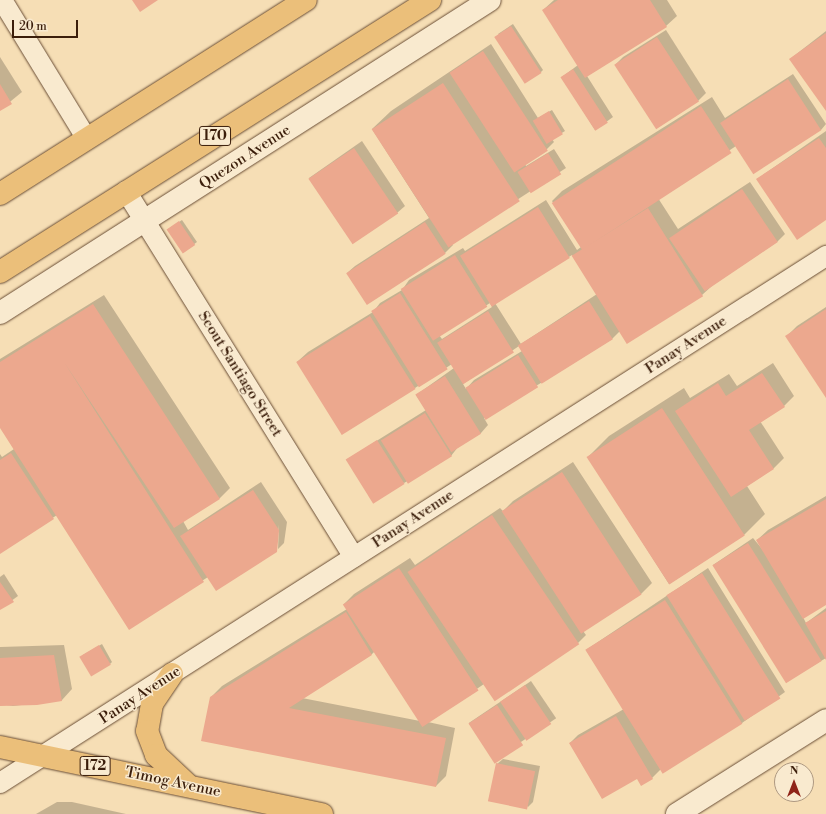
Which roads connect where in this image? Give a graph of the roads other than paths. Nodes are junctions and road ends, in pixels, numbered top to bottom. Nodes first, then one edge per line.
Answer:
1 (2, 0) edge
2 (306, 0) edge
3 (430, 0) edge
4 (490, 0) edge
5 (87, 139) junction
6 (126, 191) junction
7 (0, 194) edge
8 (145, 221) junction
9 (826, 256) edge
10 (0, 272) edge
11 (0, 313) edge
12 (354, 557) junction
13 (172, 674) junction
14 (826, 720) edge
15 (0, 747) edge
16 (44, 756) junction
17 (0, 783) edge
18 (190, 786) junction
19 (322, 814) edge
20 (677, 814) edge

1 - 5 street
2 - 5 main road
3 - 6 main road, 170
4 - 8 street, Quezon Avenue / 170
5 - 7 main road
6 - 8 street, Scout Santiago Street
6 - 10 main road, 170
8 - 11 street, Quezon Avenue / 170
8 - 12 street, Scout Santiago Street
9 - 12 street, Panay Avenue
12 - 13 street, Panay Avenue
13 - 16 street, Panay Avenue
13 - 18 main road
14 - 20 street
15 - 16 main road, Timog Avenue / 172
16 - 17 street, Panay Avenue
16 - 18 main road, Timog Avenue / 172
18 - 19 main road, Timog Avenue / 172

